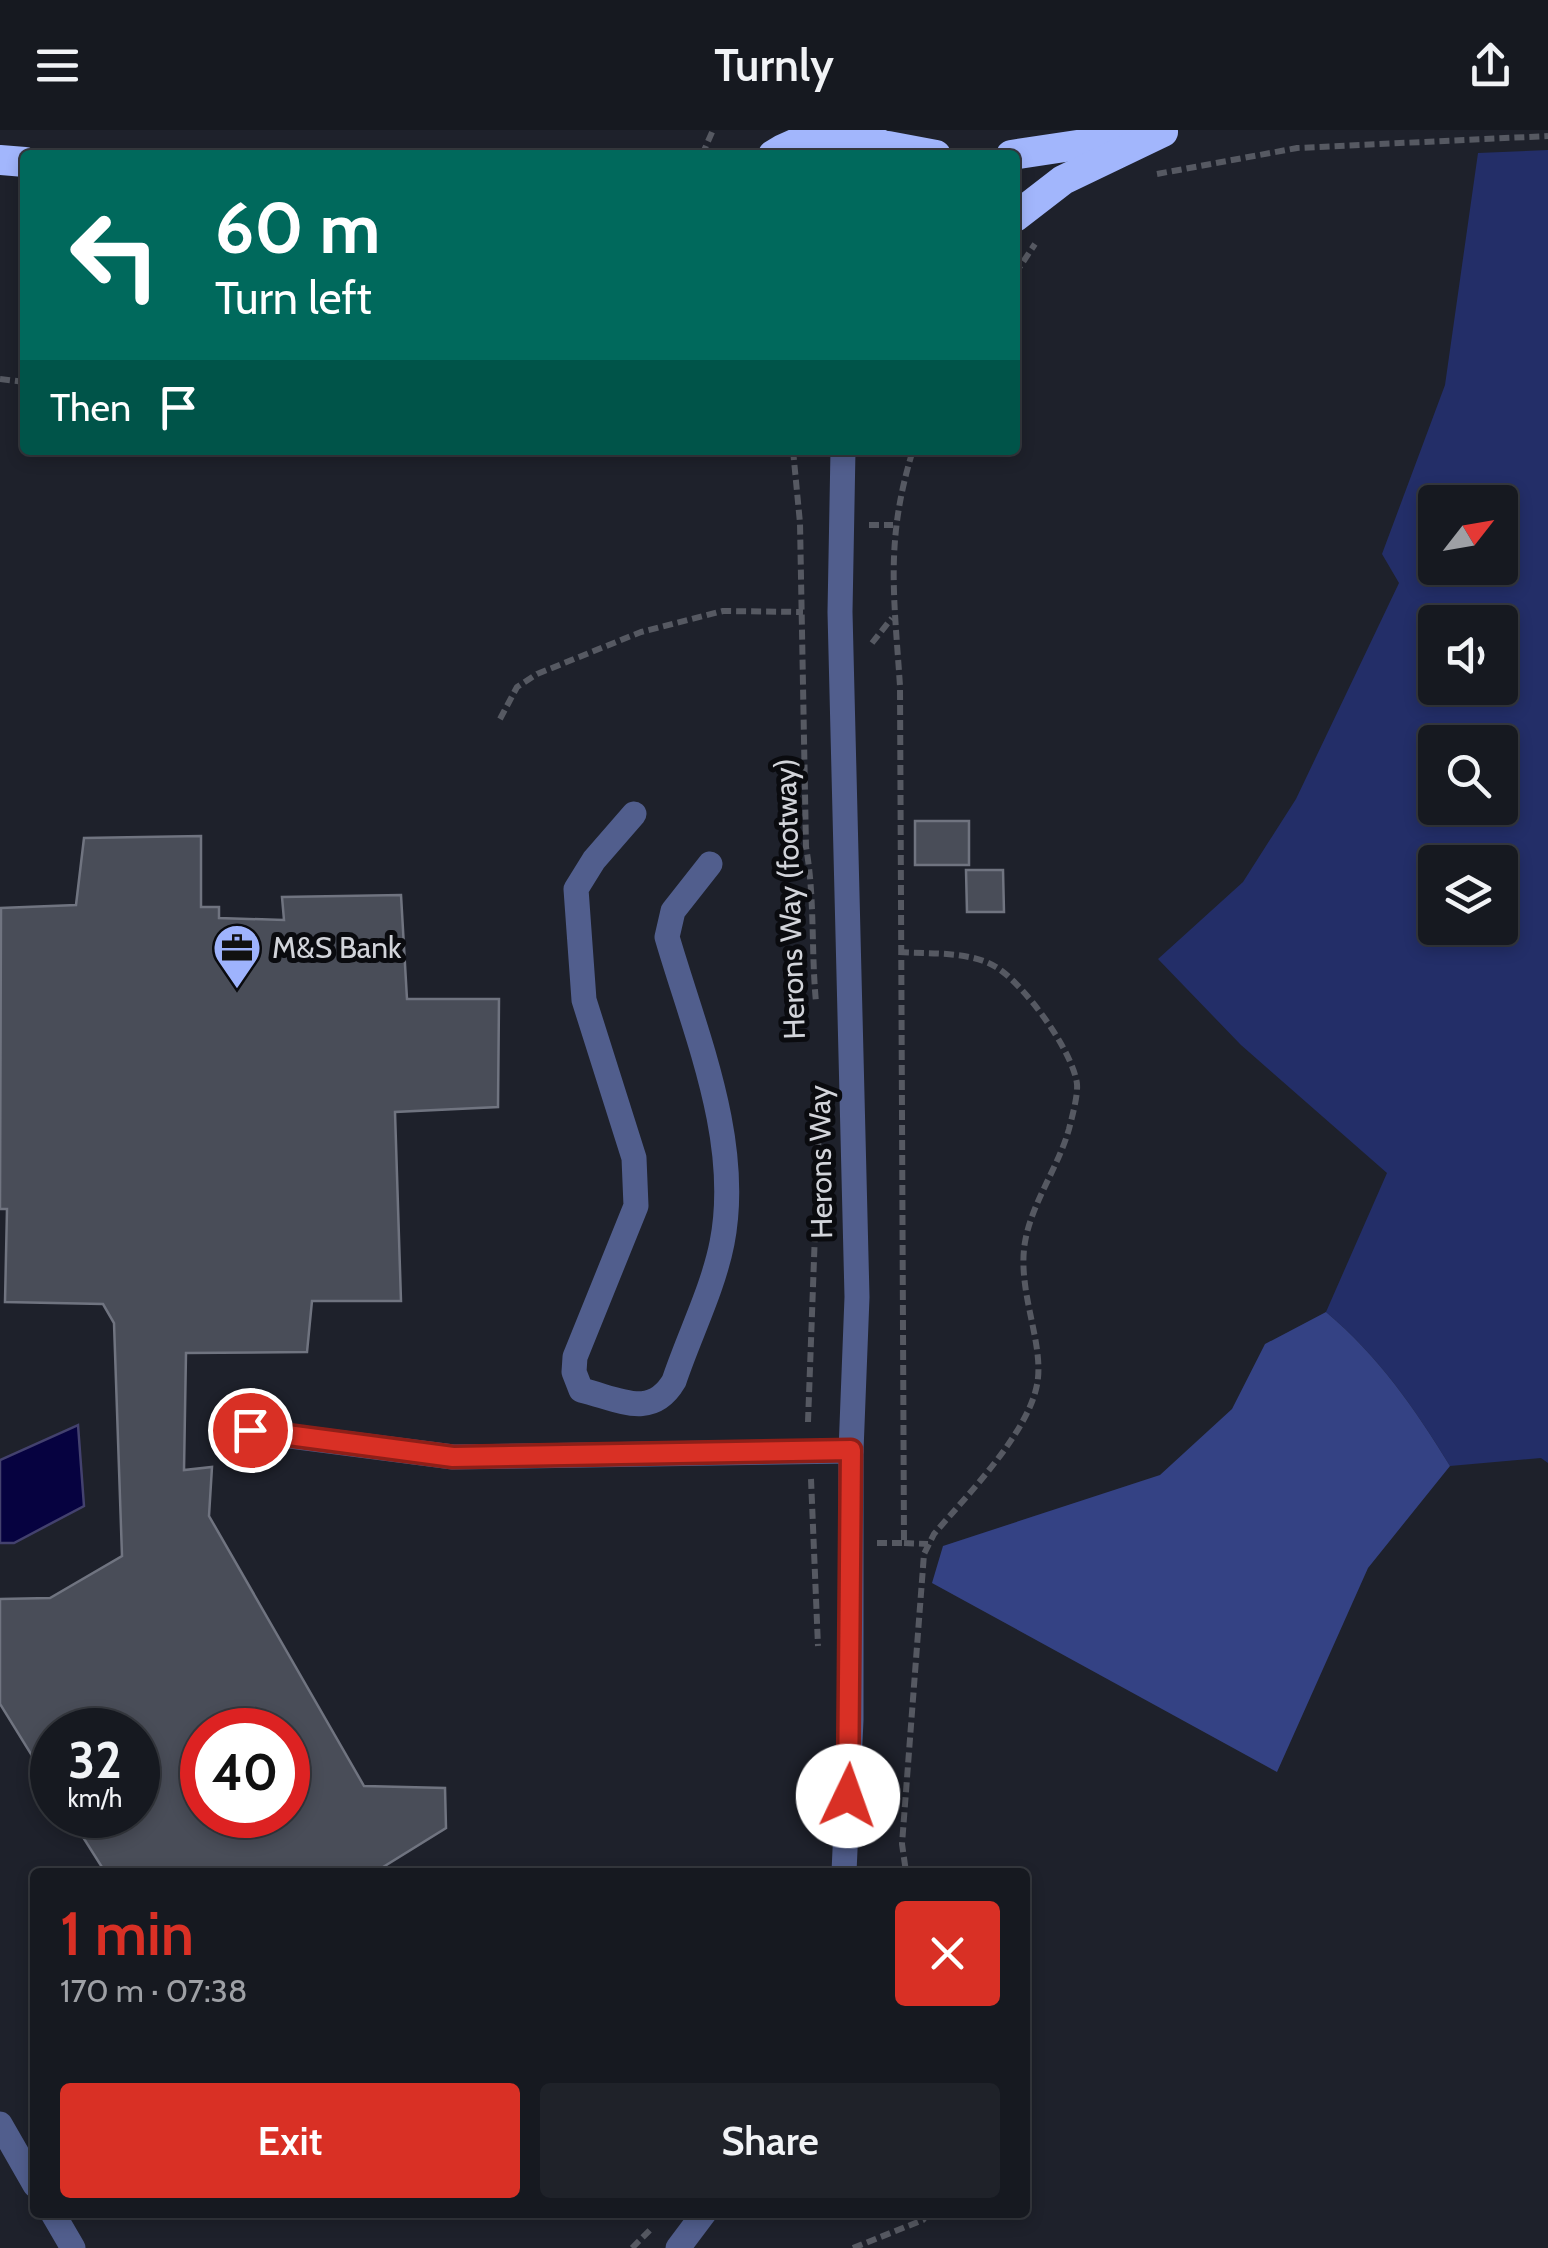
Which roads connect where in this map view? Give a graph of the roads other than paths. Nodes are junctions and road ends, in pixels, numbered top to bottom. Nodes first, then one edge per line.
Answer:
1 (1168, 131) edge
2 (817, 134) edge
3 (783, 150) edge
4 (891, 150) edge
5 (1020, 153) edge
6 (1020, 213) edge
7 (843, 455) edge
8 (634, 814) dead end
9 (710, 864) dead end
10 (250, 1430) dead end
11 (851, 1450) junction
12 (844, 1868) edge
13 (0, 2124) edge
14 (30, 2175) edge
15 (56, 2218) edge
16 (700, 2218) edge
17 (73, 2248) edge
18 (678, 2248) edge

1 - 5 highway
1 - 6 highway
2 - 3 highway
2 - 4 highway
7 - 11 street, Herons Way
8 - 9 street
10 - 11 street
11 - 12 street, Herons Way
13 - 14 street
15 - 17 street
16 - 18 street

